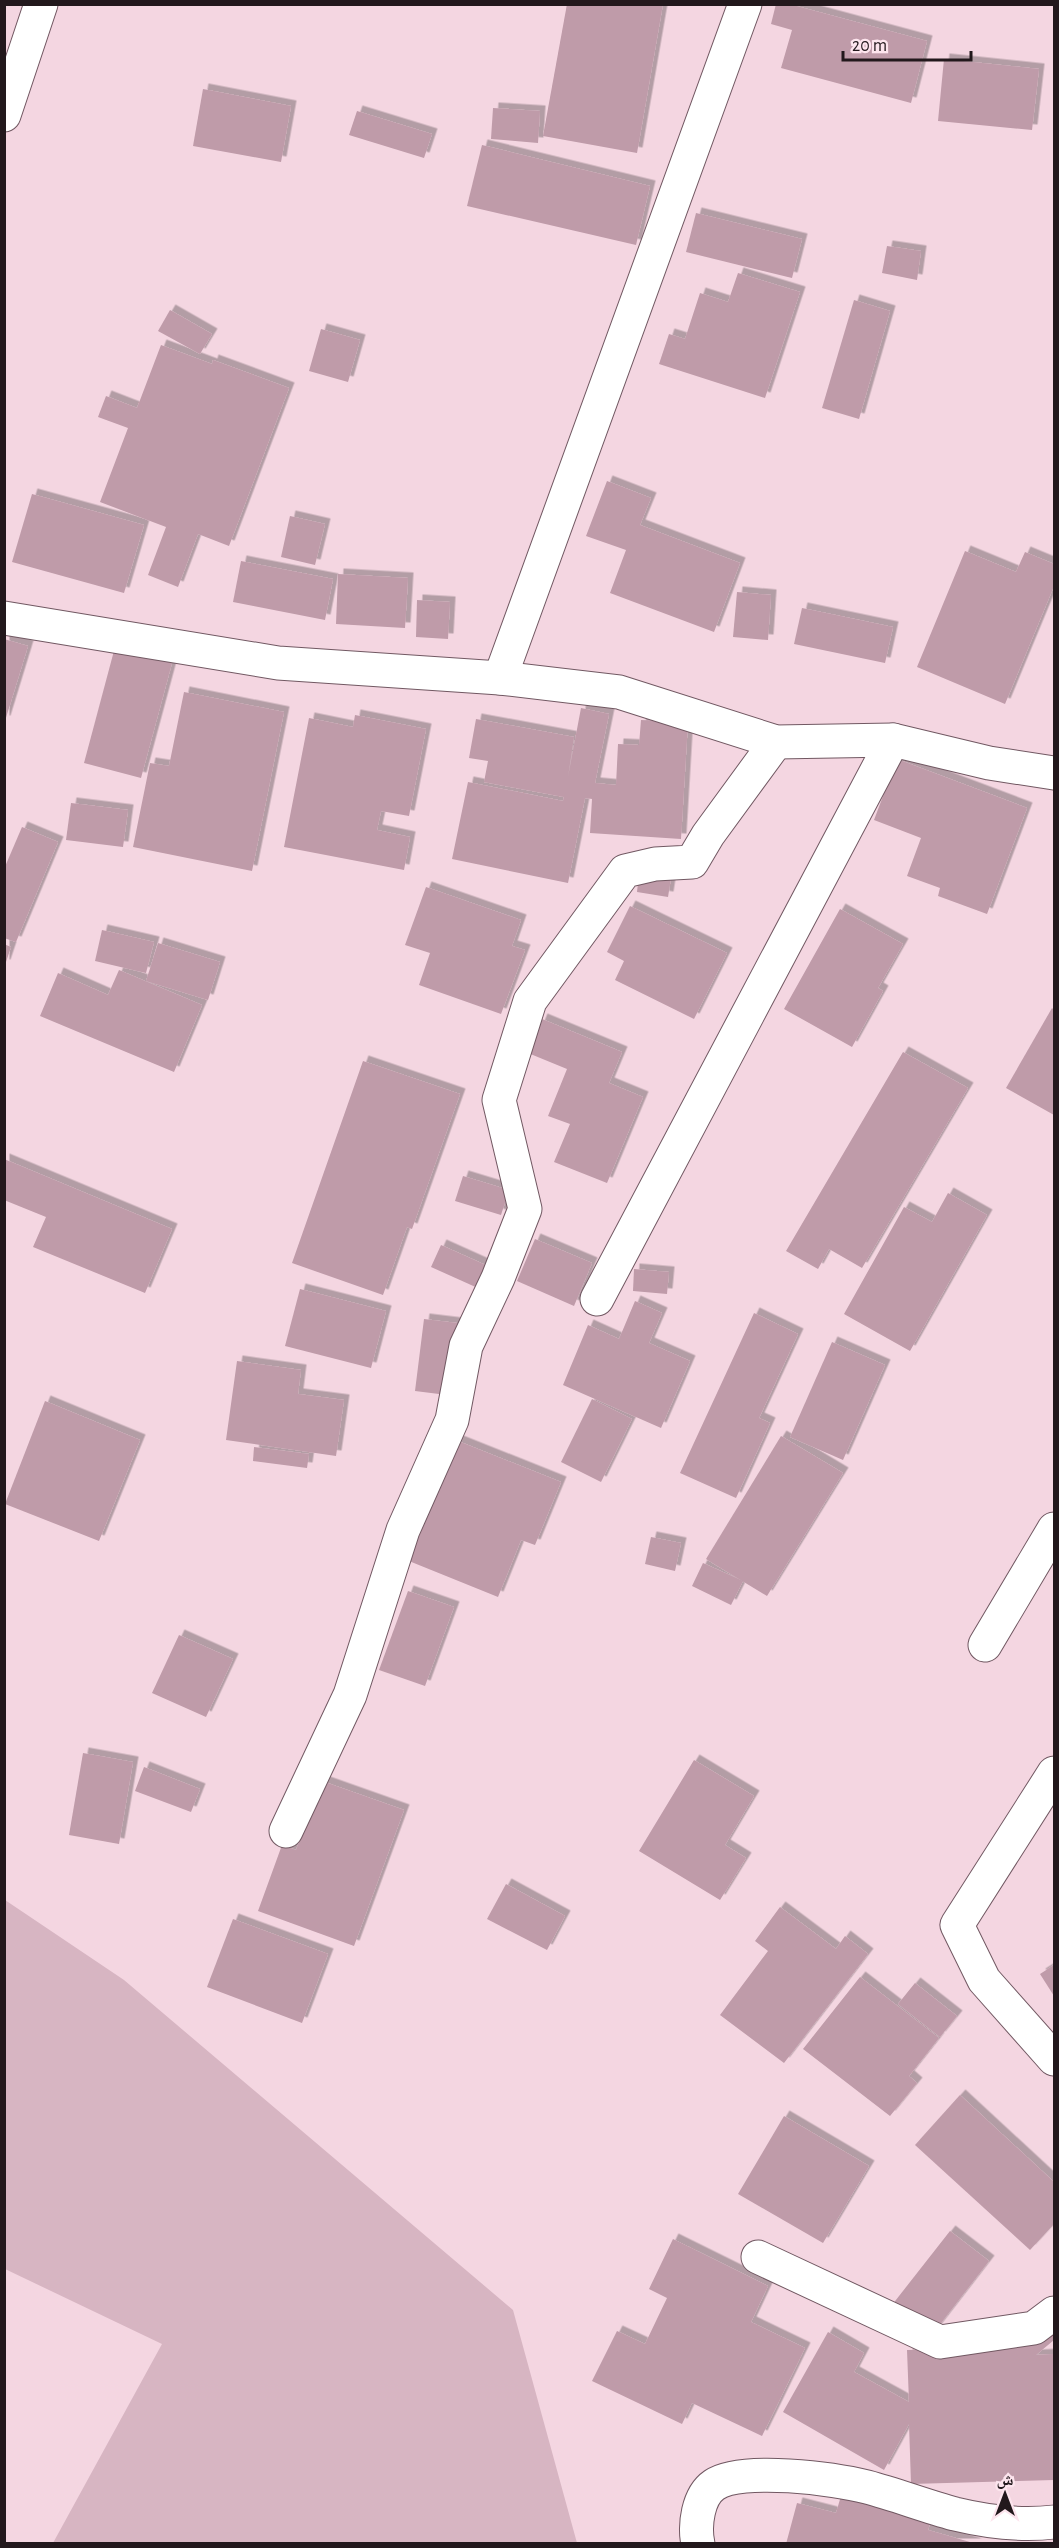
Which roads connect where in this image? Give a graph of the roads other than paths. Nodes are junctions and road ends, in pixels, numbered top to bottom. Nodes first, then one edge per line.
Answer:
1 (41, 4) edge
2 (745, 4) edge
3 (4, 115) edge
4 (4, 618) edge
5 (500, 678) junction
6 (893, 740) junction
7 (776, 741) junction
8 (1054, 773) edge
9 (597, 1299) dead end
10 (1054, 1529) edge
11 (985, 1645) dead end
12 (1054, 1773) edge
13 (286, 1831) dead end
14 (1054, 2059) edge
15 (758, 2257) dead end
16 (1054, 2313) edge
17 (1054, 2522) edge
18 (698, 2544) edge

1 - 3 street
2 - 5 street
4 - 5 street
5 - 7 street
6 - 7 street
6 - 8 street
6 - 9 street
7 - 13 street
10 - 11 street
12 - 14 street
15 - 16 street
17 - 18 street

